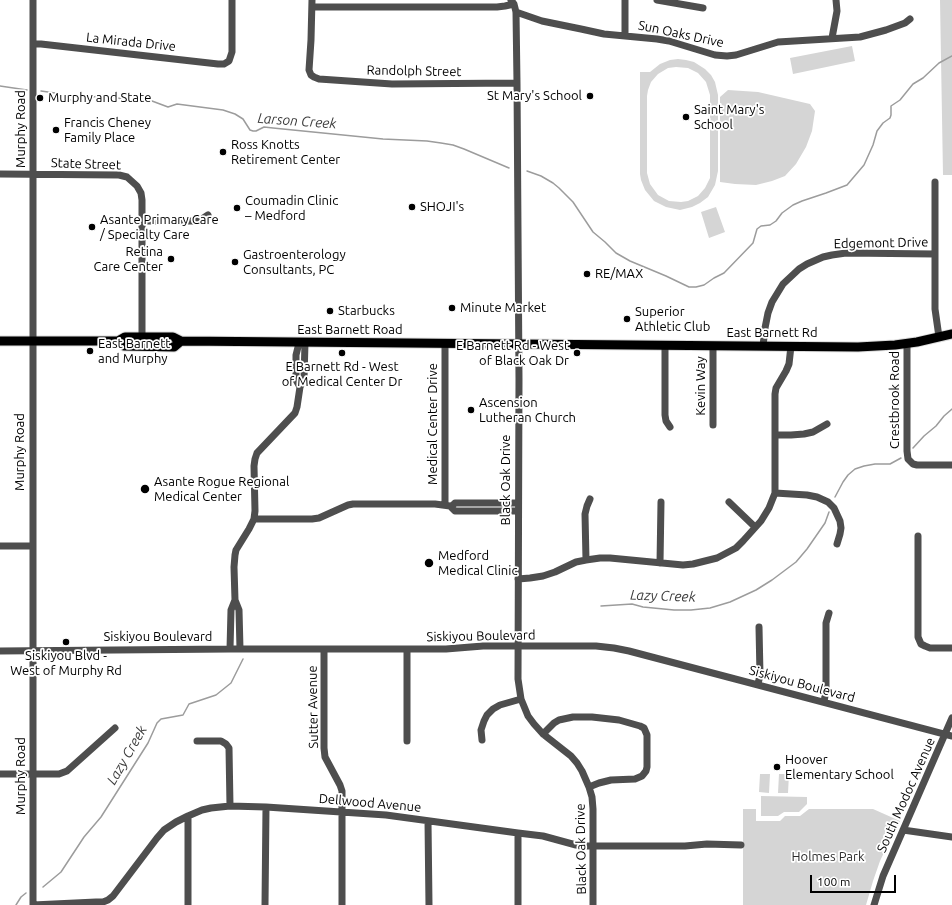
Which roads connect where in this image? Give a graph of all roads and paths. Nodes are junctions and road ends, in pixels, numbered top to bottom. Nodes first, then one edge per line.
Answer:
1 (33, 0) edge
2 (232, 0) edge
3 (625, 0) edge
4 (657, 0) edge
5 (836, 0) edge
6 (512, 2) edge
7 (436, 3) edge
8 (312, 4) edge
9 (703, 8) dead end
10 (516, 12) junction
11 (910, 19) dead end
12 (625, 36) junction
13 (832, 38) junction
14 (33, 44) junction
15 (517, 83) junction
16 (0, 174) edge
17 (33, 174) junction
18 (935, 182) dead end
19 (208, 215) dead end
20 (142, 221) junction
21 (935, 254) junction
22 (952, 334) edge
23 (142, 337) junction
24 (939, 337) junction
25 (0, 340) edge
26 (33, 341) junction
27 (118, 341) junction
28 (181, 342) junction
29 (302, 342) junction
30 (907, 343) junction
31 (445, 344) junction
32 (518, 344) junction
33 (665, 345) junction
34 (713, 346) junction
35 (764, 346) junction
36 (791, 346) junction
37 (827, 424) dead end
38 (713, 425) dead end
39 (670, 427) dead end
40 (775, 435) junction
41 (952, 465) edge
42 (775, 493) junction
43 (590, 499) dead end
44 (660, 502) dead end
45 (729, 502) dead end
46 (518, 503) junction
47 (448, 506) junction
48 (518, 511) junction
49 (254, 519) junction
50 (755, 527) junction
51 (918, 536) dead end
52 (837, 544) dead end
53 (0, 546) edge
54 (32, 546) junction
55 (586, 560) junction
56 (660, 563) junction
57 (518, 579) junction
58 (235, 600) junction
59 (828, 613) dead end
60 (759, 627) dead end
61 (518, 646) junction
62 (952, 648) edge
63 (230, 649) junction
64 (240, 649) junction
65 (33, 650) junction
66 (324, 650) junction
67 (406, 650) junction
68 (0, 651) edge
69 (758, 684) junction
70 (521, 699) junction
71 (824, 702) junction
72 (952, 718) edge
73 (115, 728) dead end
74 (543, 734) junction
75 (949, 735) edge
76 (482, 740) dead end
77 (197, 741) dead end
78 (407, 741) dead end
79 (33, 773) junction
80 (0, 774) edge
81 (589, 787) junction
82 (230, 806) junction
83 (266, 807) junction
84 (342, 811) junction
85 (188, 816) junction
86 (428, 821) junction
87 (904, 830) junction
88 (518, 833) junction
89 (952, 837) edge
90 (741, 845) dead end
91 (594, 846) junction
92 (113, 896) junction
93 (33, 905) edge
94 (113, 905) edge
95 (188, 905) edge
96 (266, 905) edge
97 (342, 905) edge
98 (429, 905) edge
99 (518, 905) edge
100 (593, 905) edge
101 (874, 905) edge

1 - 14 street, Murphy Road
2 - 14 street, La Mirada Drive
3 - 12 street
4 - 9 street
5 - 13 street
6 - 7 street
6 - 10 street, Black Oak Drive
7 - 8 street
8 - 15 street, Randolph Street
10 - 12 street, Sun Oaks Drive
10 - 15 street, Black Oak Drive
11 - 13 street, Sun Oaks Drive
12 - 13 street, Sun Oaks Drive
14 - 17 street, Murphy Road
15 - 32 street, Black Oak Drive
16 - 17 street, State Street
17 - 20 street, State Street
17 - 26 street, Murphy Road
18 - 21 street
19 - 20 street
20 - 23 street, State Street
21 - 24 street
21 - 35 street, Edgemont Drive
22 - 24 main road, East Barnett Rd
23 - 27 main road, East Barnett Road
23 - 28 main road, East Barnett Road
24 - 30 main road, East Barnett Rd
25 - 26 main road, East Barnett Road
26 - 27 main road, East Barnett Road
26 - 54 street, Murphy Road
27 - 28 main road, East Barnett Road
28 - 29 main road, East Barnett Road
29 - 31 main road, East Barnett Road
29 - 49 street
30 - 36 main road, East Barnett Rd
30 - 41 street, Crestbrook Road
31 - 32 main road, East Barnett Road
31 - 47 street, Medical Center Drive
32 - 33 main road, East Barnett Rd
32 - 46 street, Black Oak Drive
33 - 34 main road, East Barnett Rd
33 - 39 street
34 - 35 main road, East Barnett Rd
34 - 38 street, Kevin Way
35 - 36 main road, East Barnett Rd
36 - 40 street
37 - 40 street
40 - 42 street
42 - 50 street
42 - 52 street
43 - 55 street
44 - 56 street
45 - 50 street
46 - 47 street, Medical Center Drive
46 - 48 street, Black Oak Drive
47 - 48 street, Medical Center Drive
47 - 49 street, Medical Center Drive
48 - 57 street, Black Oak Drive
49 - 58 street
50 - 56 street
51 - 62 street
53 - 54 street
54 - 65 street, Murphy Road
55 - 56 street
55 - 57 street
57 - 61 street, Black Oak Drive
58 - 63 street
58 - 64 street
59 - 71 street
60 - 69 street
61 - 67 street, Siskiyou Boulevard
61 - 69 street, Siskiyou Boulevard
61 - 70 street, Black Oak Drive
63 - 64 street, Siskiyou Boulevard
63 - 65 street, Siskiyou Boulevard
64 - 66 street, Siskiyou Boulevard
65 - 68 street, Siskiyou Boulevard
65 - 79 street, Murphy Road
66 - 67 street, Siskiyou Boulevard
66 - 84 street, Sutter Avenue
67 - 78 street
69 - 71 street, Siskiyou Boulevard
70 - 74 street, Black Oak Drive
70 - 76 street
71 - 75 street, Siskiyou Boulevard
72 - 75 street, South Modoc Avenue
73 - 79 street
74 - 81 street, Black Oak Drive
74 - 81 street
75 - 87 street, South Modoc Avenue
77 - 82 street
79 - 80 street
79 - 93 street, Murphy Road
81 - 91 street, Black Oak Drive
82 - 83 street, Dellwood Avenue
82 - 85 street, Dellwood Avenue
83 - 84 street, Dellwood Avenue
83 - 96 street
84 - 86 street, Dellwood Avenue
84 - 97 street, Sutter Avenue
85 - 92 street, Dellwood Avenue
85 - 95 street
86 - 88 street, Dellwood Avenue
86 - 98 street
87 - 89 street
87 - 101 street, South Modoc Avenue
88 - 91 street, Dellwood Avenue
88 - 99 street
90 - 91 street, Dellwood Avenue
91 - 100 street, Black Oak Drive
92 - 93 street
92 - 94 street

